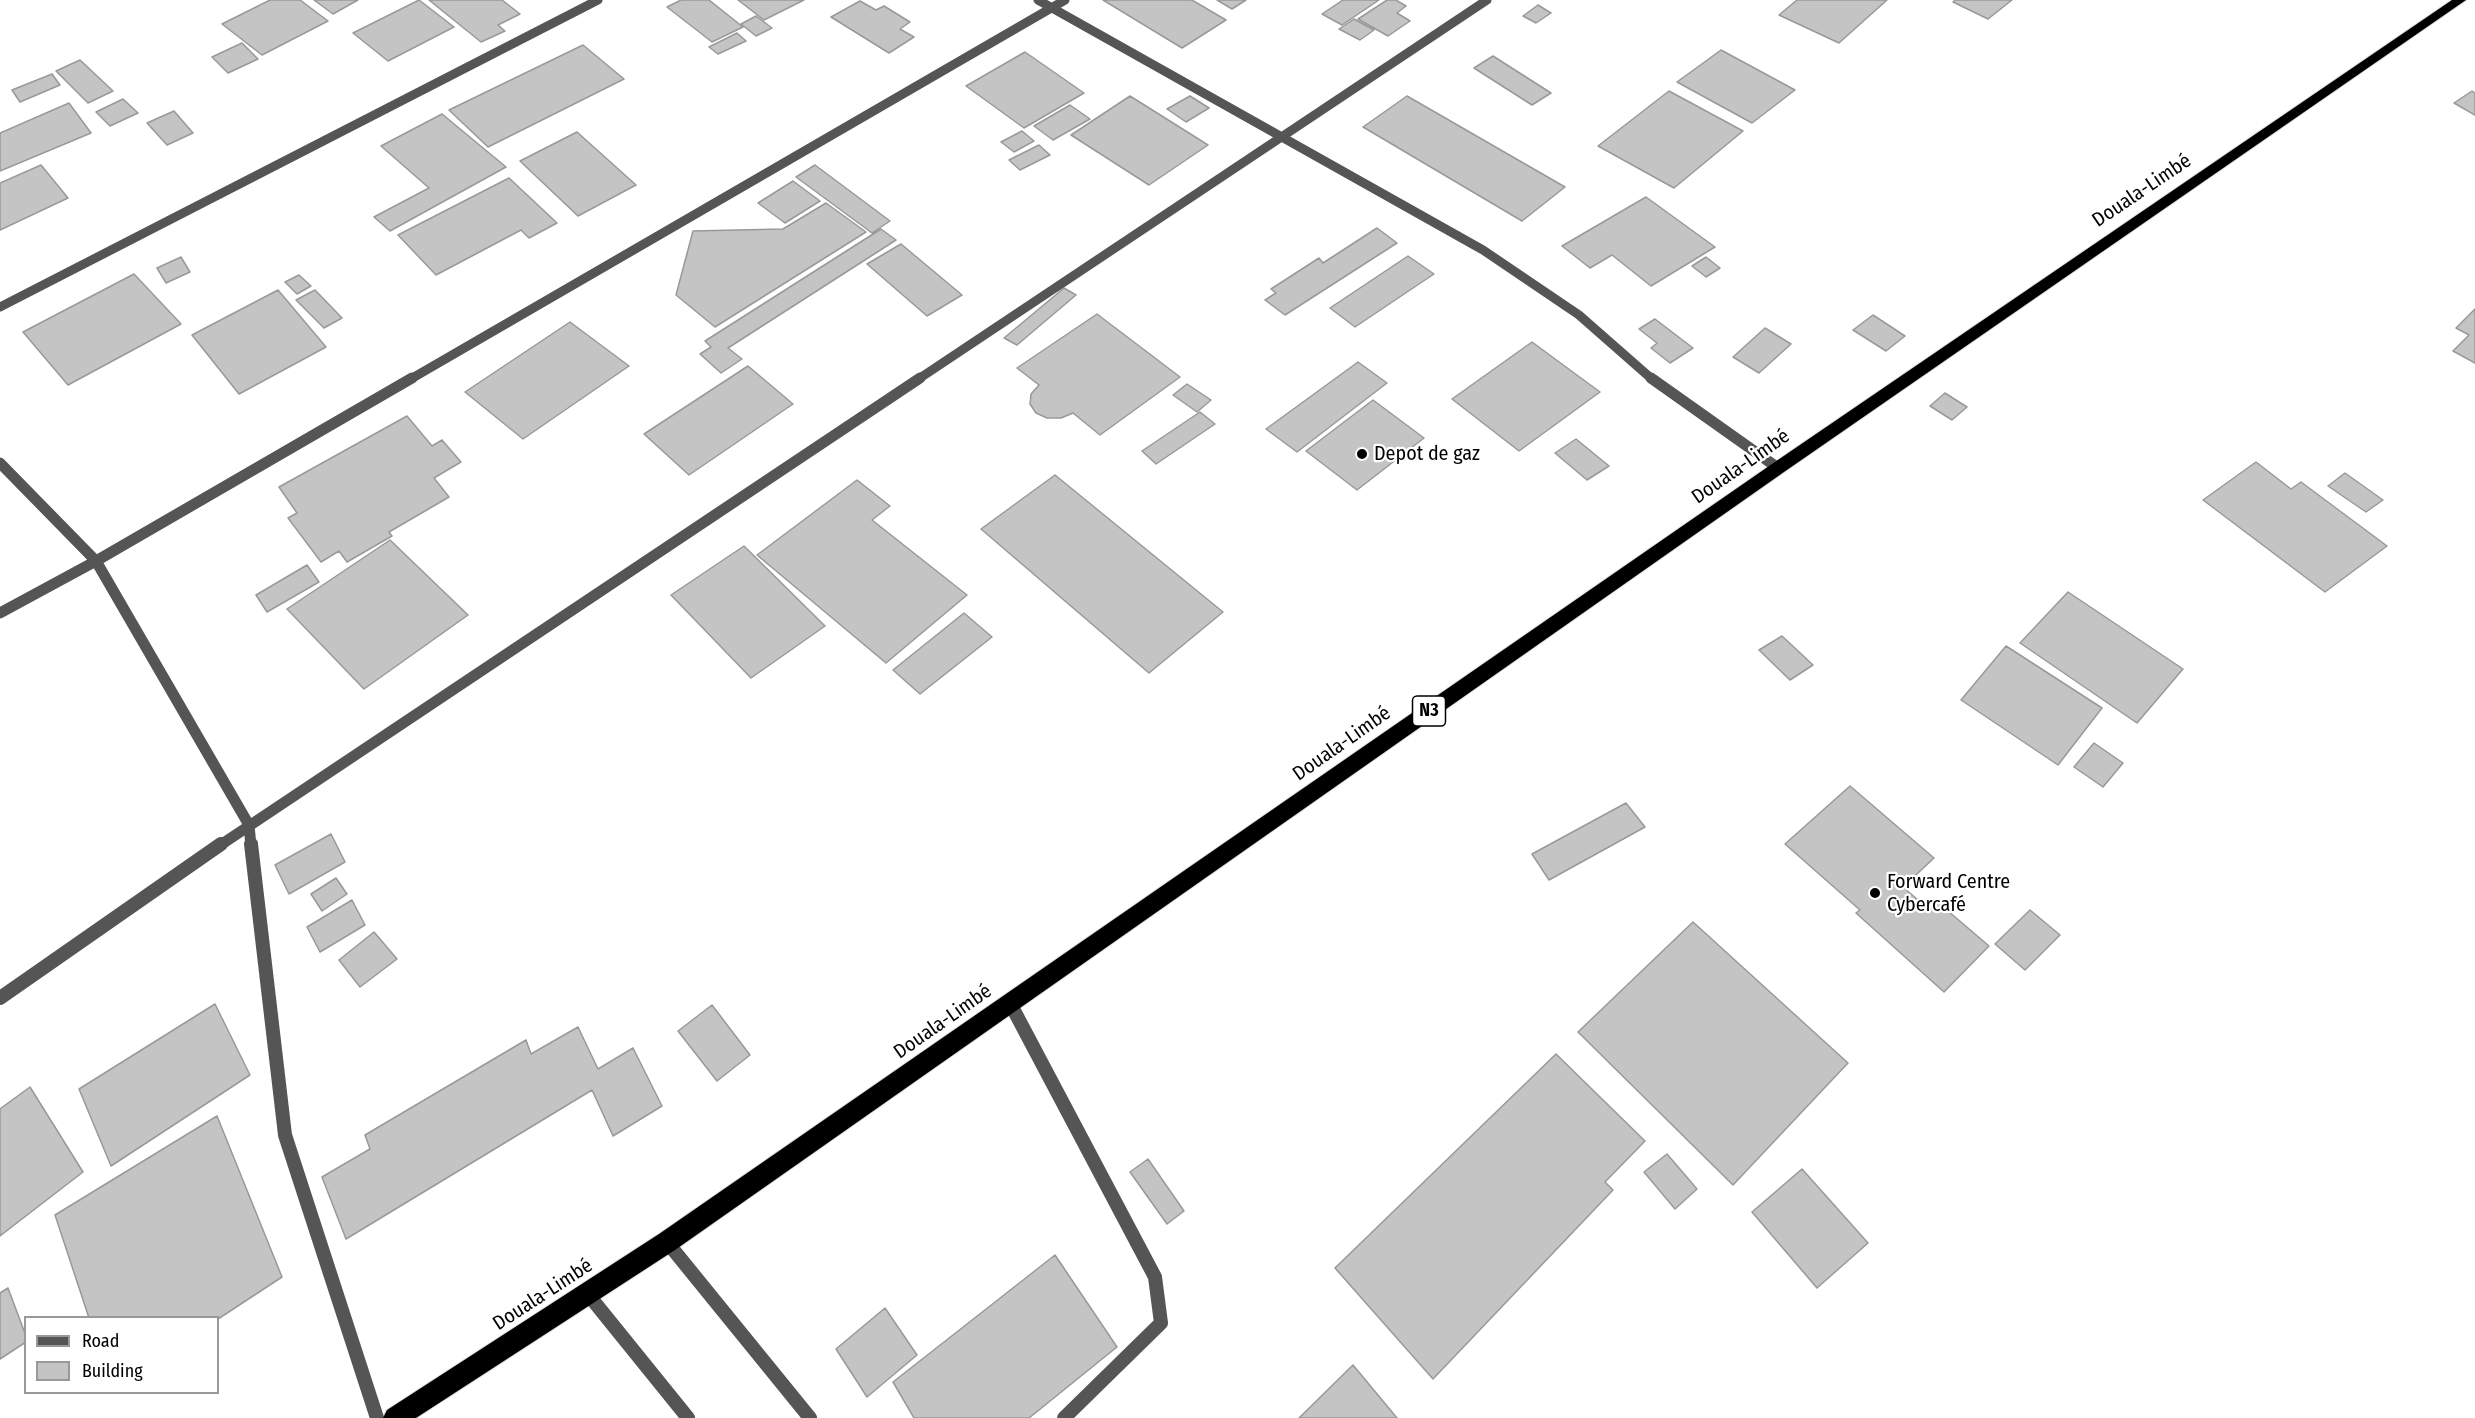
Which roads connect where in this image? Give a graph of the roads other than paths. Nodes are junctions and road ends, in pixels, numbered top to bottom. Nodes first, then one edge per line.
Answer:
1 (598, 0) edge
2 (1038, 0) edge
3 (1065, 0) edge
4 (1487, 0) edge
5 (2460, 0) edge
6 (1052, 8) junction
7 (1280, 137) junction
8 (0, 307) edge
9 (0, 463) edge
10 (1778, 468) junction
11 (96, 561) junction
12 (0, 613) edge
13 (249, 825) junction
14 (0, 998) edge
15 (1010, 1003) junction
16 (667, 1242) junction
17 (587, 1293) junction
18 (377, 1418) edge
19 (395, 1418) edge
20 (688, 1418) edge
21 (810, 1418) edge
22 (1064, 1418) edge

1 - 8 street
2 - 6 street
3 - 6 street
4 - 7 street
5 - 10 highway, Douala-Limbé / N3
6 - 7 street
6 - 11 street
7 - 10 street
7 - 13 street
9 - 11 street
10 - 15 highway, Douala-Limbé / N3
11 - 12 street
11 - 13 street
13 - 14 street
13 - 18 street
15 - 16 highway, Douala-Limbé / N3
15 - 22 street
16 - 17 highway, Douala-Limbé / N3
16 - 21 street
17 - 19 highway, Douala-Limbé / N3
17 - 20 street

